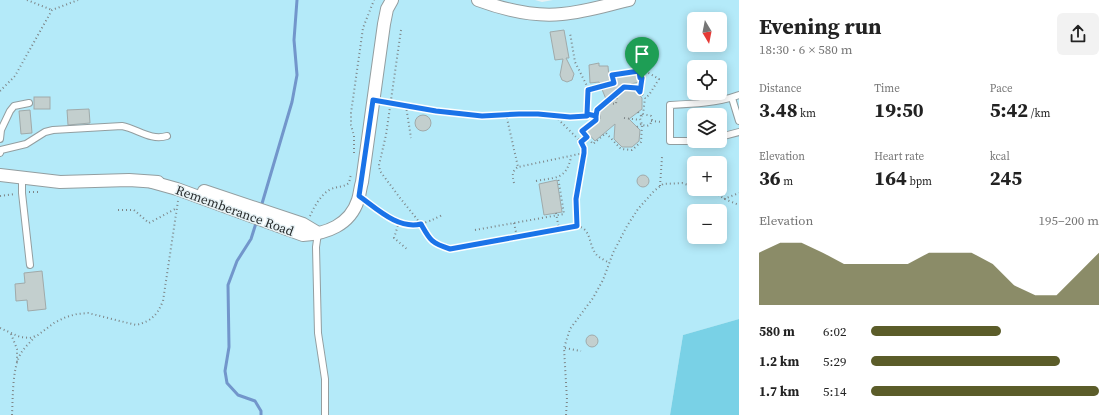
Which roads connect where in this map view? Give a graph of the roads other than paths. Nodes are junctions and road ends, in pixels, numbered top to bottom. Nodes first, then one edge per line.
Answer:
1 (392, 0) edge
2 (478, 0) edge
3 (629, 0) edge
4 (739, 95) edge
5 (732, 98) junction
6 (29, 103) dead end
7 (739, 121) edge
8 (739, 132) edge
9 (727, 135) edge
10 (167, 136) dead end
11 (0, 140) edge
12 (687, 141) edge
13 (0, 150) edge
14 (0, 175) edge
15 (22, 178) junction
16 (152, 182) junction
17 (251, 211) junction
18 (266, 216) junction
19 (318, 233) junction
20 (30, 265) dead end
21 (325, 415) edge

1 - 19 street, Rememberance Road
2 - 3 street
4 - 5 lane
5 - 7 lane
5 - 12 lane
6 - 11 lane
8 - 9 lane
10 - 13 lane
14 - 15 street, Rememberance Road
15 - 16 street, Rememberance Road
15 - 20 lane
16 - 17 street, Rememberance Road
16 - 17 street, Rememberance Road
17 - 18 street, Rememberance Road
18 - 19 street, Rememberance Road
18 - 19 street, Rememberance Road
19 - 21 lane

